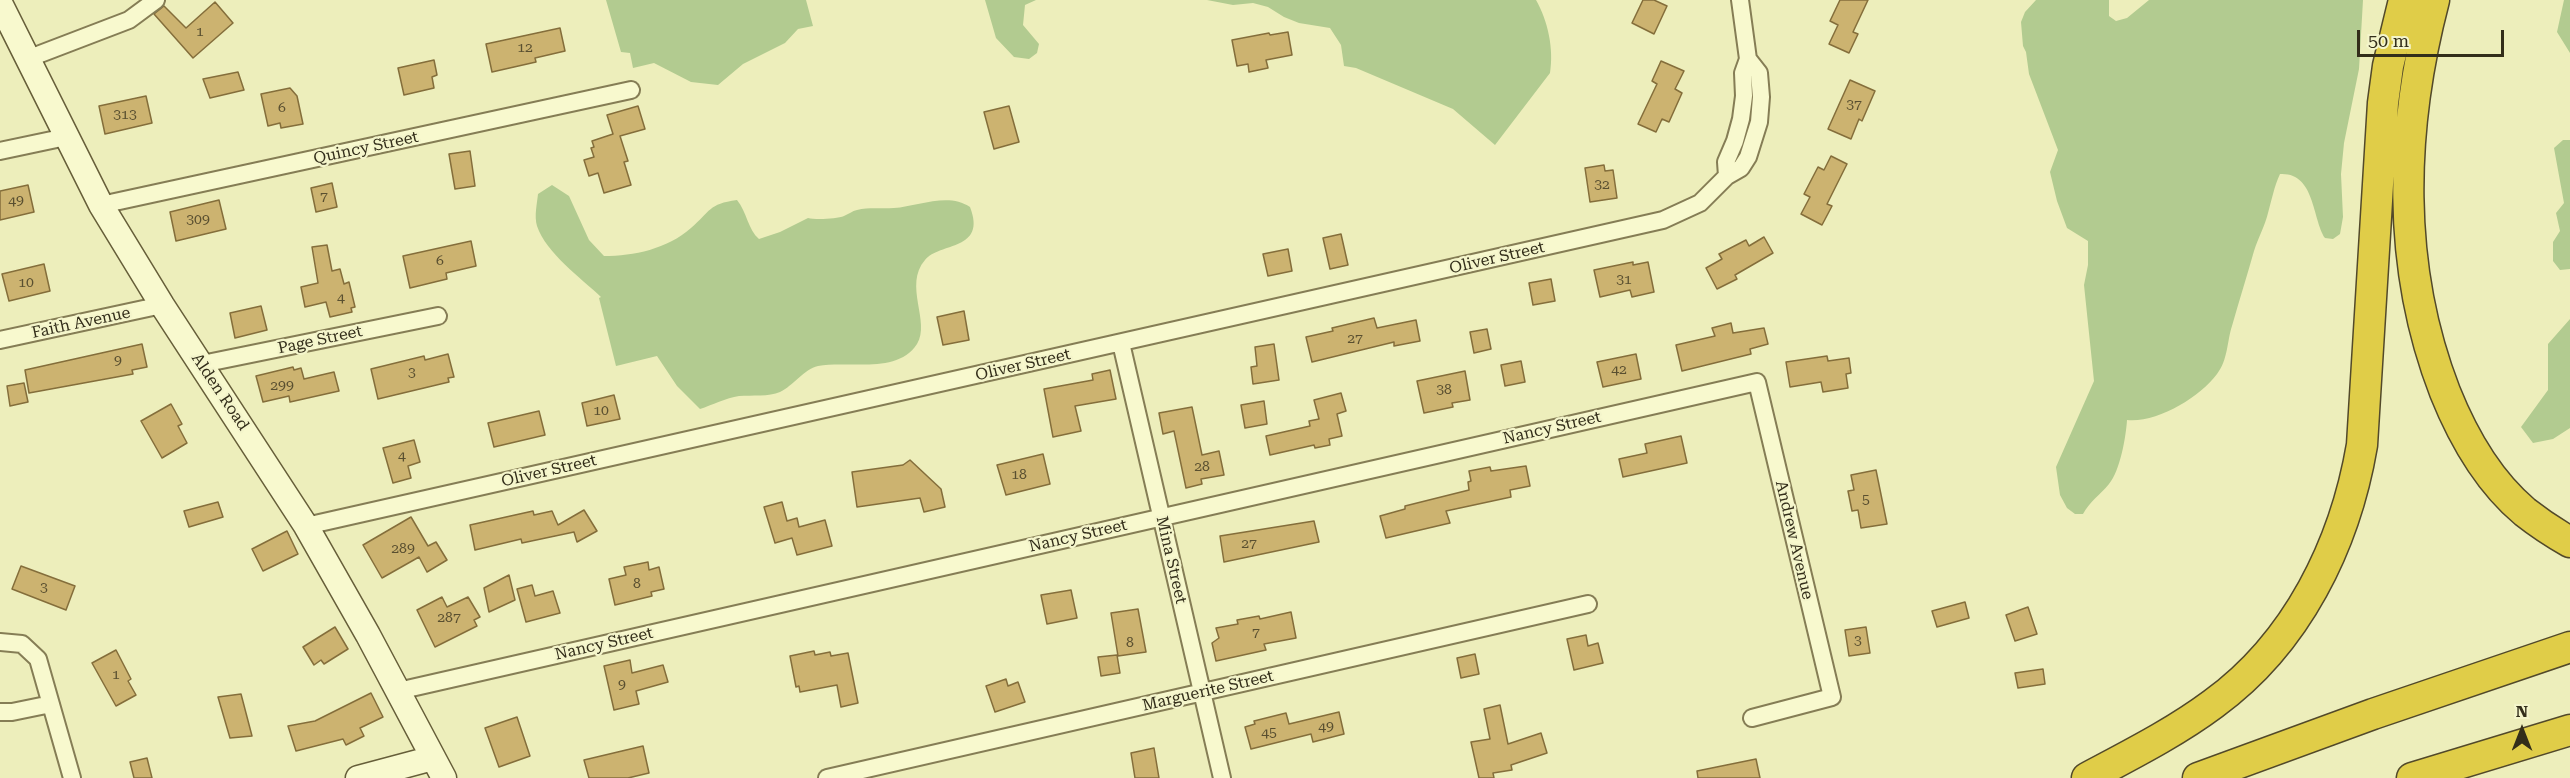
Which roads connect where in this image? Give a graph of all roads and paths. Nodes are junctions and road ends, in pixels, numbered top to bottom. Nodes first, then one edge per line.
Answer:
1 (156, 0) edge
2 (1740, 0) edge
3 (2404, 0) edge
4 (2433, 0) edge
5 (0, 3) edge
6 (27, 59) junction
7 (631, 90) dead end
8 (66, 136) junction
9 (0, 151) edge
10 (101, 205) junction
11 (162, 305) junction
12 (438, 316) dead end
13 (0, 340) edge
14 (1121, 343) junction
15 (202, 364) junction
16 (1757, 382) joint
17 (1161, 517) junction
18 (306, 526) junction
19 (2570, 542) edge
20 (1588, 604) dead end
21 (0, 642) edge
22 (2570, 647) edge
23 (398, 690) junction
24 (1202, 693) junction
25 (51, 704) junction
26 (0, 712) edge
27 (1752, 718) dead end
28 (2570, 730) edge
29 (438, 768) edge
30 (72, 778) edge
31 (358, 778) edge
32 (827, 778) edge
33 (1222, 778) edge
34 (2087, 778) edge
35 (2198, 778) edge
36 (2412, 778) edge

1 - 6 street
2 - 14 street, Oliver Street
3 - 34 highway
4 - 19 highway
5 - 6 main road, Alden Road
6 - 8 main road, Alden Road
7 - 10 street, Quincy Street
8 - 9 street
8 - 10 main road, Alden Road
10 - 11 main road, Alden Road
11 - 13 street, Faith Avenue
11 - 15 main road, Alden Road
12 - 15 street, Page Street
14 - 17 street, Mina Street
14 - 18 street, Oliver Street
15 - 18 main road, Alden Road
16 - 17 street, Nancy Street
16 - 27 street, Andrew Avenue
17 - 23 street, Nancy Street
17 - 24 street, Mina Street
18 - 23 main road, Alden Road
20 - 24 street, Marguerite Street
21 - 25 street
22 - 35 highway
23 - 29 main road, Alden Road
24 - 32 street, Marguerite Street
24 - 33 street, Mina Street
25 - 26 street
25 - 30 street
28 - 36 highway
29 - 31 main road

